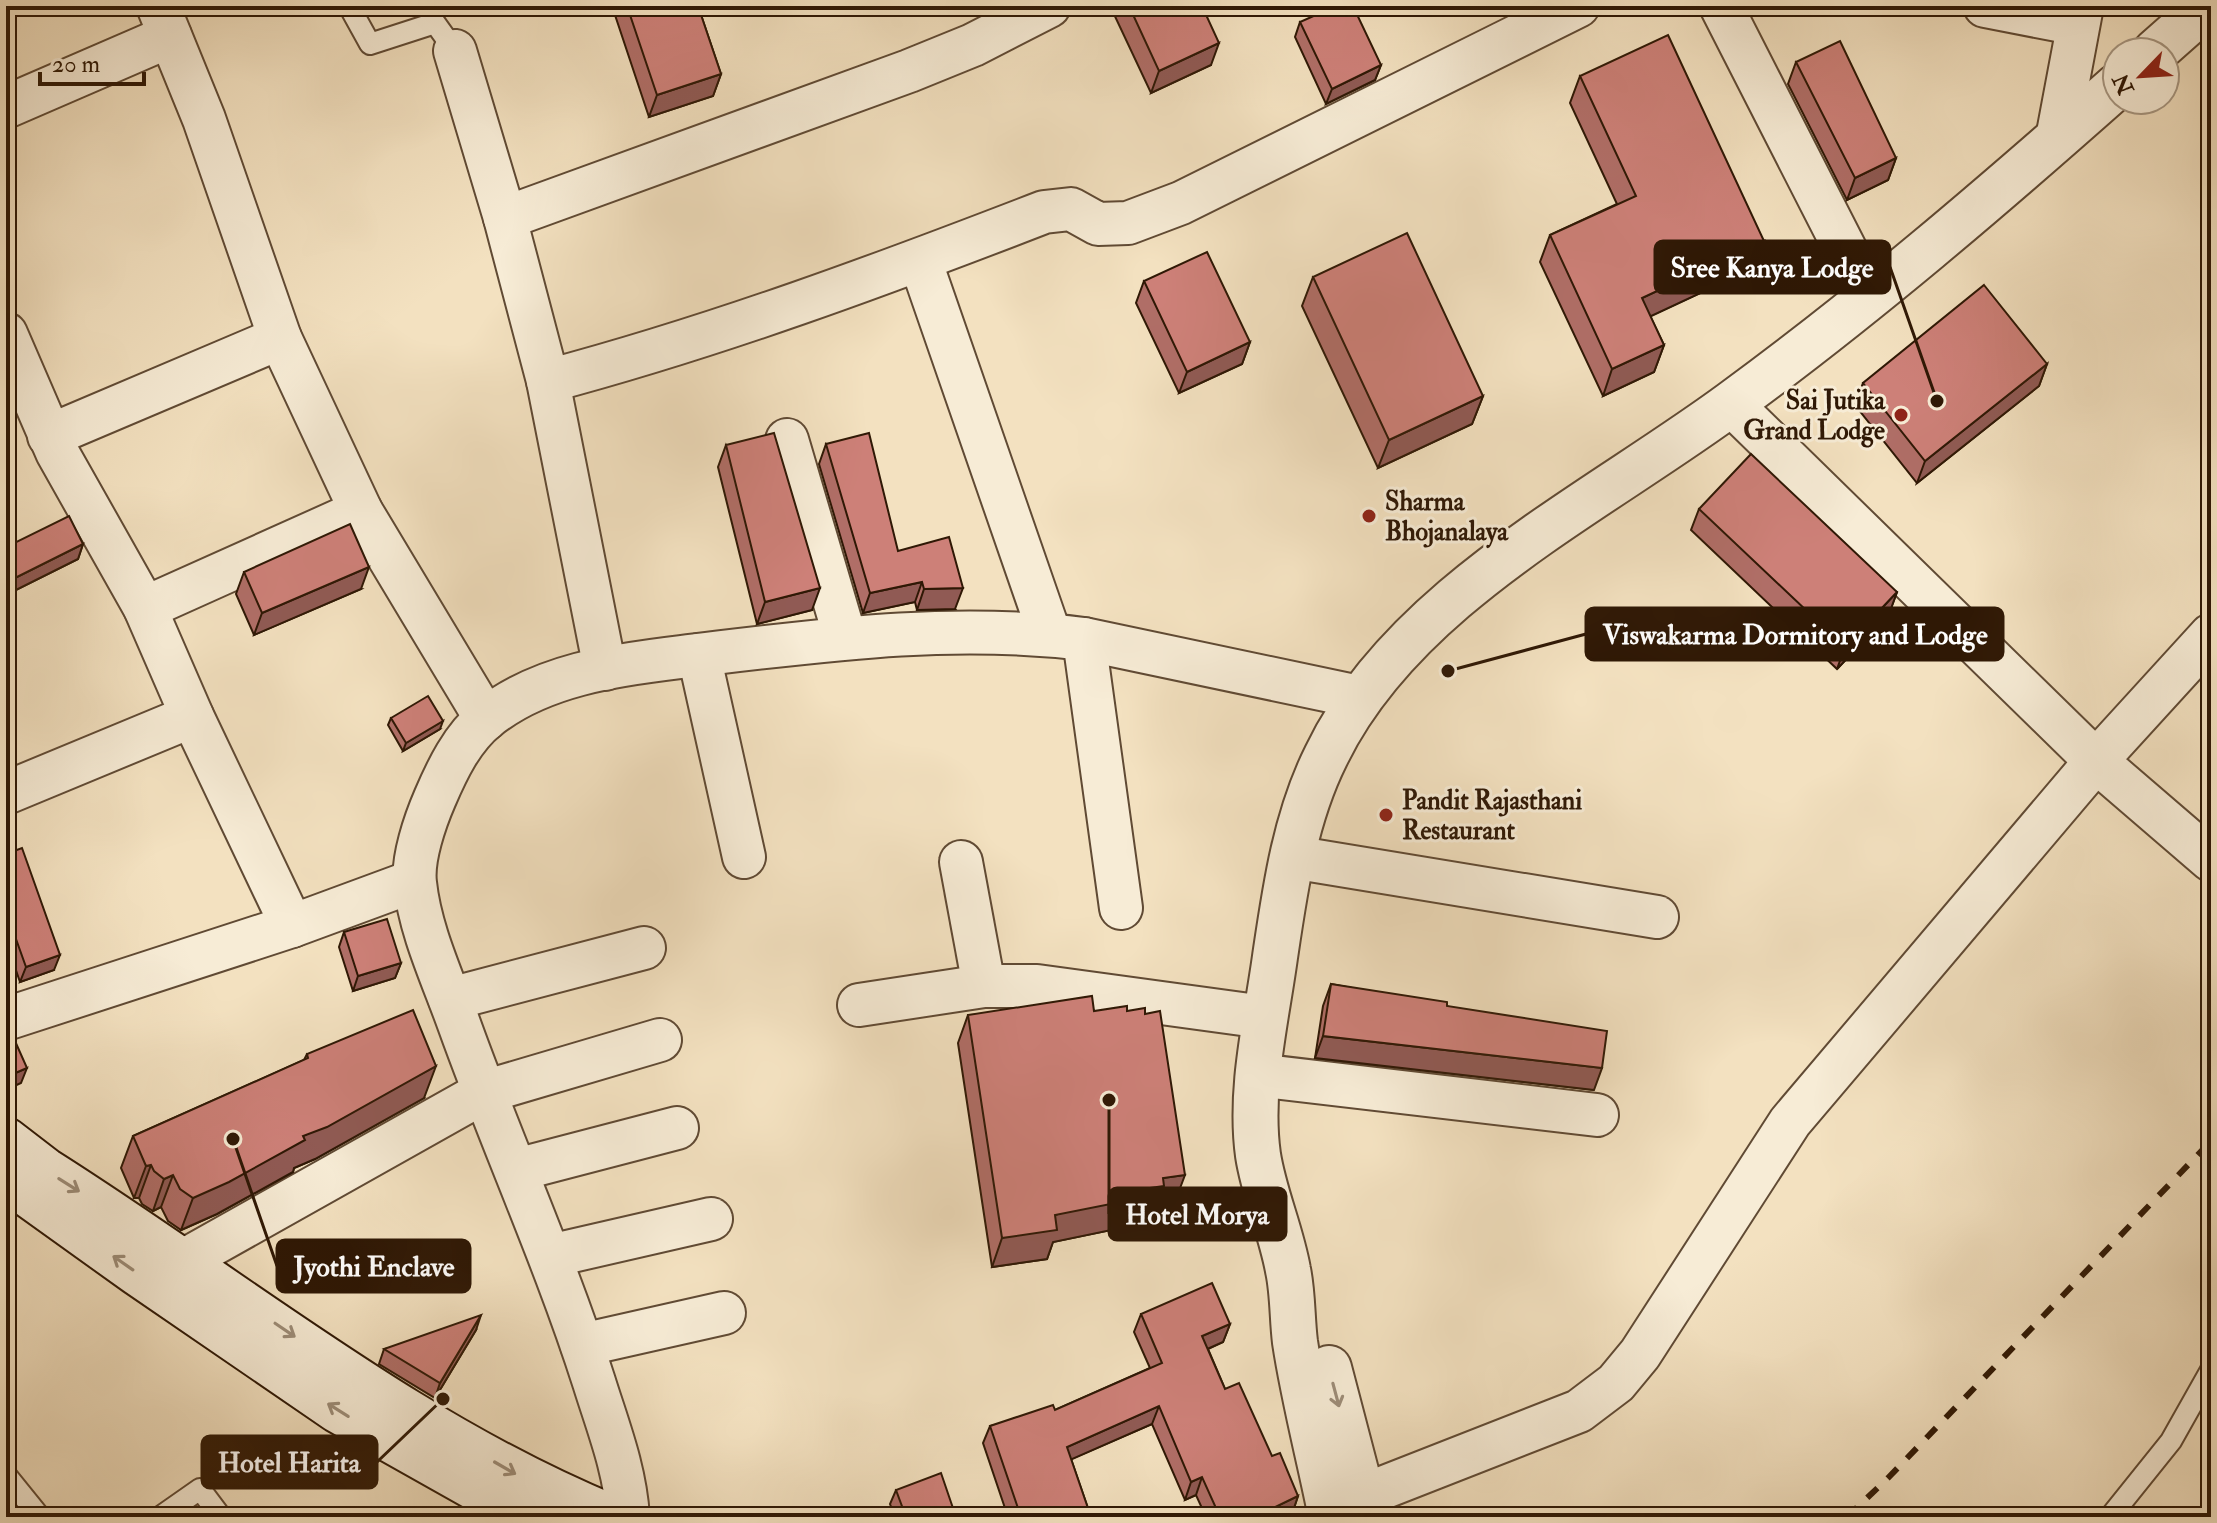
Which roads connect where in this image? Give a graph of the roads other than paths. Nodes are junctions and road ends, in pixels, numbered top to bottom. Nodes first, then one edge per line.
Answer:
1 (349, 6) edge
2 (1049, 6) edge
3 (1578, 6) edge
4 (1721, 6) edge
5 (1985, 6) edge
6 (2207, 6) edge
7 (2080, 15) edge
8 (164, 21) edge
9 (2173, 36) edge
10 (455, 51) joint
11 (2101, 100) edge
12 (6, 107) edge
13 (2057, 139) junction
14 (505, 218) junction
15 (920, 260) junction
16 (1869, 296) junction
17 (6, 334) edge
18 (280, 338) junction
19 (548, 381) junction
20 (16, 386) edge
21 (1731, 404) junction
22 (49, 436) junction
23 (787, 440) dead end
24 (361, 511) junction
25 (145, 608) junction
26 (2211, 635) edge
27 (845, 637) junction
28 (1067, 637) junction
29 (699, 655) junction
30 (605, 669) junction
31 (1359, 697) junction
32 (192, 716) junction
33 (486, 719) junction
34 (2096, 761) junction
35 (6, 793) edge
36 (744, 857) dead end
37 (1292, 857) junction
38 (2211, 860) edge
39 (961, 862) dead end
40 (414, 881) junction
41 (1121, 908) dead end
42 (1657, 917) dead end
43 (292, 926) junction
44 (644, 948) dead end
45 (984, 986) junction
46 (450, 999) junction
47 (859, 1005) dead end
48 (1264, 1017) junction
49 (6, 1019) edge
50 (660, 1040) dead end
51 (1257, 1075) junction
52 (484, 1092) junction
53 (1597, 1115) dead end
54 (677, 1128) dead end
55 (6, 1140) edge
56 (516, 1170) junction
57 (6, 1179) edge
58 (711, 1219) dead end
59 (550, 1256) junction
60 (183, 1261) junction
61 (724, 1313) dead end
62 (582, 1345) junction
63 (2211, 1370) edge
64 (6, 1475) edge
65 (1353, 1510) edge
66 (40, 1517) edge
67 (160, 1517) edge
68 (221, 1517) edge
69 (527, 1517) edge
70 (611, 1517) edge
71 (628, 1517) edge
72 (2110, 1517) edge

1 - 10 lane
2 - 14 street
3 - 15 street
4 - 16 street
5 - 7 street
6 - 9 street
7 - 13 street
8 - 12 street
8 - 18 street
10 - 14 street
11 - 13 street
13 - 16 street
14 - 19 street
15 - 19 street
15 - 28 street
16 - 21 street
17 - 20 street
18 - 22 street
18 - 24 street
19 - 30 street
20 - 22 street
21 - 31 street
21 - 34 street
22 - 25 street
23 - 27 street
24 - 25 street
24 - 33 street
25 - 32 street
26 - 34 street
27 - 28 street
27 - 29 street
28 - 31 street
28 - 41 street
29 - 30 street
29 - 36 street
30 - 33 street
31 - 37 street
32 - 35 street
32 - 43 street
33 - 40 street
34 - 38 street
34 - 65 street
37 - 42 street
37 - 48 street
39 - 45 street
40 - 43 street
40 - 46 street
43 - 49 street
44 - 46 street
45 - 47 street
45 - 48 street
46 - 52 street
48 - 51 street
50 - 52 street
51 - 53 street
51 - 65 street
52 - 56 street
52 - 60 street
54 - 56 street
55 -> 60 street
56 - 59 street
69 -> 57 street
58 - 59 street
59 - 62 street
60 -> 70 street
61 - 62 street
62 - 71 street
63 - 72 lane
64 - 66 lane
67 - 68 lane

